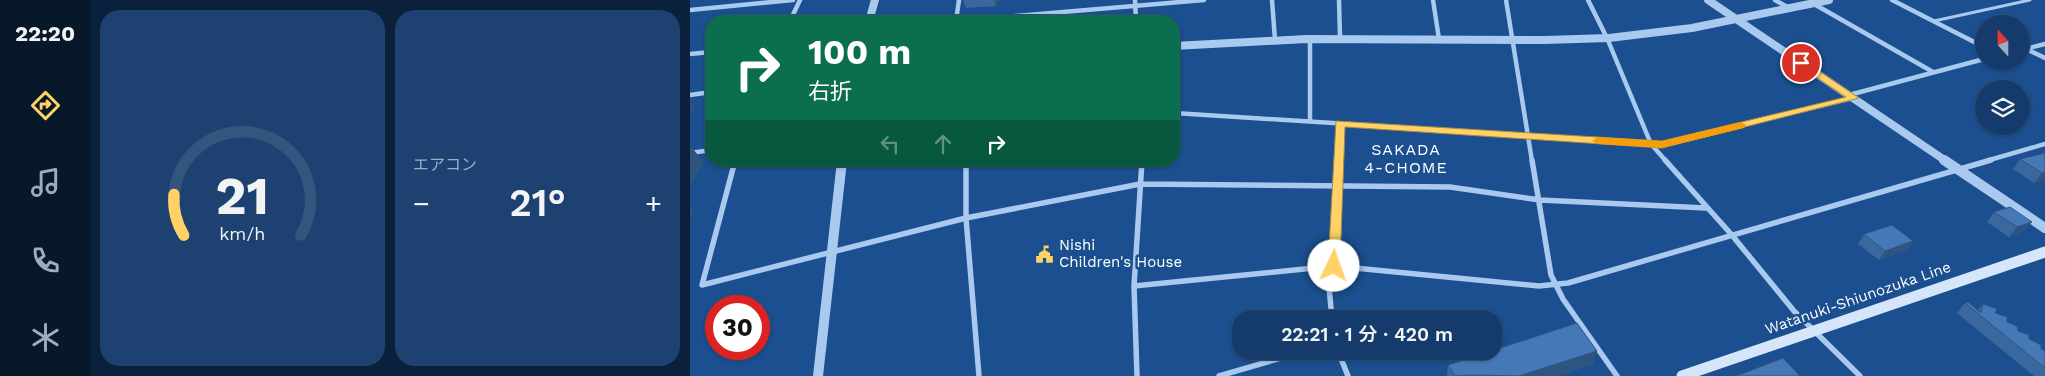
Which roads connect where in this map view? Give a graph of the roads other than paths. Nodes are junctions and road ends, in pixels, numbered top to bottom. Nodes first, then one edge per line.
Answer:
1 (793, 0) edge
2 (800, 0) edge
3 (875, 0) edge
4 (959, 0) edge
5 (1135, 0) edge
6 (1189, 0) edge
7 (1204, 0) edge
8 (1272, 0) edge
9 (1339, 0) edge
10 (1433, 0) edge
11 (1506, 0) edge
12 (1588, 0) edge
13 (1708, 0) edge
14 (1775, 0) edge
15 (1829, 0) edge
16 (1892, 0) edge
17 (2030, 0) edge
18 (1814, 3) junction
19 (1136, 5) junction
20 (1789, 8) junction
21 (690, 10) edge
22 (793, 15) edge
23 (871, 15) edge
24 (958, 15) edge
25 (1024, 15) edge
26 (1136, 15) edge
27 (1737, 19) junction
28 (1934, 22) junction
29 (1340, 38) junction
30 (1607, 38) junction
31 (1310, 39) junction
32 (1439, 39) junction
33 (1275, 40) junction
34 (1512, 40) junction
35 (1975, 42) edge
36 (2045, 44) edge
37 (1180, 46) edge
38 (2030, 48) edge
39 (2030, 52) edge
40 (705, 53) edge
41 (690, 54) edge
42 (2045, 58) edge
43 (1975, 61) edge
44 (1933, 72) junction
45 (705, 93) edge
46 (690, 95) edge
47 (1852, 96) junction
48 (1180, 113) edge
49 (1310, 120) junction
50 (1340, 124) junction
51 (1528, 136) junction
52 (1651, 144) junction
53 (2045, 144) edge
54 (705, 151) edge
55 (690, 153) edge
56 (733, 167) edge
57 (841, 167) edge
58 (966, 167) edge
59 (1141, 167) edge
60 (1958, 169) junction
61 (1140, 184) junction
62 (1338, 188) junction
63 (1540, 200) junction
64 (1706, 208) junction
65 (966, 218) junction
66 (2045, 228) edge
67 (1731, 234) junction
68 (832, 250) junction
69 (2045, 252) edge
70 (1334, 266) junction
71 (1555, 285) junction
72 (1134, 286) junction
73 (1331, 310) edge
74 (1813, 331) junction
75 (1274, 360) edge
76 (1342, 360) edge
77 (818, 376) edge
78 (979, 376) edge
79 (1137, 376) edge
80 (1219, 376) edge
81 (1348, 376) edge
82 (1617, 376) edge
83 (1682, 376) edge
84 (1860, 376) edge

1 - 21 street
2 - 22 street
3 - 23 street
4 - 24 street
5 - 19 street
6 - 7 street
6 - 19 street
8 - 33 street
9 - 29 street
10 - 32 street
11 - 34 street
12 - 30 street
13 - 27 street
14 - 20 street
15 - 18 street
16 - 28 street
17 - 28 lane
18 - 20 street
18 - 44 street
19 - 25 street
19 - 26 street
20 - 27 street
27 - 30 street
27 - 47 street
28 - 35 street
29 - 31 street
29 - 32 street
30 - 34 street
30 - 52 street
31 - 33 street
31 - 49 street
32 - 34 street
33 - 37 street
34 - 51 street
36 - 38 street
39 - 42 street
40 - 41 street
43 - 44 street
44 - 47 street
45 - 46 street
47 - 52 street
47 - 60 street
48 - 49 street
49 - 50 street
50 - 51 street
50 - 62 street
51 - 52 street
51 - 63 street
52 - 64 street
53 - 60 street
54 - 55 street
56 - 68 street
57 - 68 street
58 - 65 street
59 - 61 street
60 - 66 street
60 - 67 street
61 - 62 street
61 - 65 street
61 - 72 street
62 - 63 street
62 - 70 street
63 - 64 street
63 - 71 street
64 - 67 street
65 - 68 street
65 - 78 street
67 - 71 street
67 - 74 street
68 - 77 street
69 - 74 main road, Watanuki-Shiunozuka Line
70 - 71 street
70 - 72 street
70 - 73 street
71 - 82 street
72 - 79 street
74 - 83 main road, Watanuki-Shiunozuka Line
74 - 84 street
75 - 80 street
76 - 81 street

